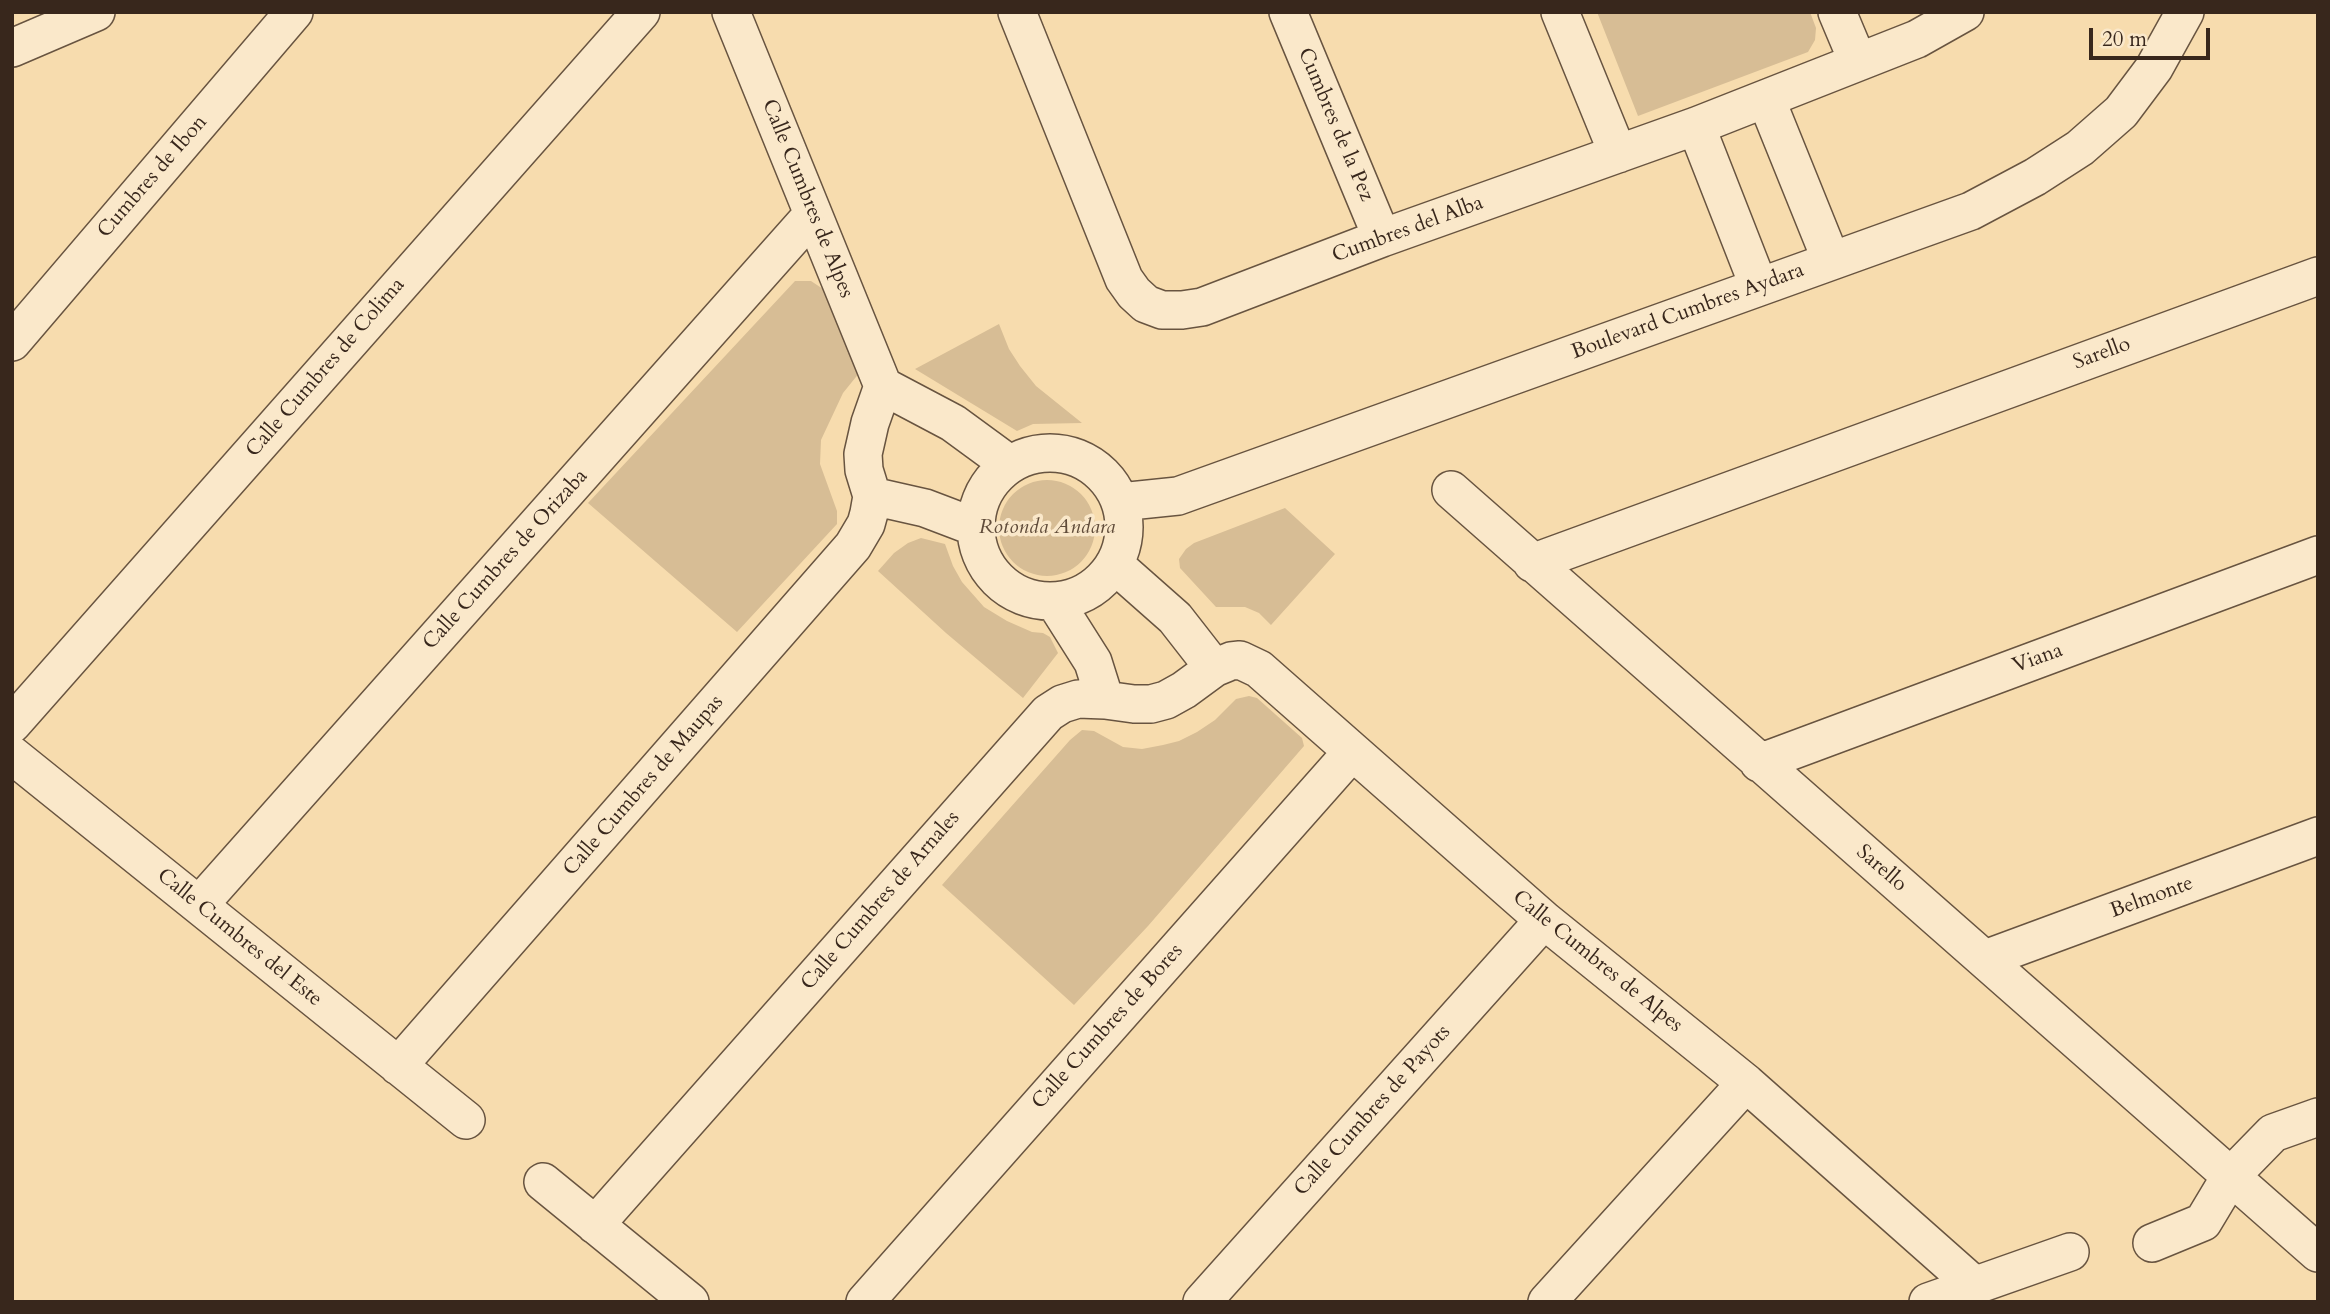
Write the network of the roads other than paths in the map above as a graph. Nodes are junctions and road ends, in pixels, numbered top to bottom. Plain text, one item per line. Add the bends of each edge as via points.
1 (96, 12) edge
2 (294, 12) edge
3 (641, 12) edge
4 (732, 12) edge
5 (1017, 12) edge
6 (1288, 12) edge
7 (1560, 12) edge
8 (1837, 12) edge
9 (1965, 12) edge
10 (2185, 12) edge
11 (12, 48) edge
12 (1858, 62) junction
13 (1766, 99) junction
14 (1696, 126) junction
15 (1618, 154) junction
16 (813, 214) junction
17 (1382, 238) junction
18 (1830, 260) junction
19 (2318, 276) edge
20 (1759, 286) junction
21 (12, 342) edge
22 (883, 386) junction
23 (1009, 464) junction
24 (1451, 491) dead end
25 (872, 496) junction
26 (1120, 502) junction
27 (975, 527) junction
28 (2318, 555) edge
29 (1532, 563) junction
30 (1115, 565) junction
31 (1055, 602) junction
32 (1214, 668) junction
33 (1105, 700) junction
34 (12, 724) edge
35 (1352, 752) junction
36 (12, 755) edge
37 (1759, 763) junction
38 (2318, 836) edge
39 (199, 905) junction
40 (1544, 919) junction
41 (1986, 959) junction
42 (398, 1066) junction
43 (1746, 1083) junction
44 (2318, 1117) edge
45 (466, 1120) dead end
46 (2230, 1177) junction
47 (543, 1182) dead end
48 (595, 1225) junction
49 (2151, 1243) dead end
50 (2070, 1252) dead end
51 (2318, 1253) edge
52 (1974, 1285) junction
53 (690, 1302) edge
54 (864, 1302) edge
55 (1202, 1302) edge
56 (1547, 1302) edge
57 (1928, 1302) edge

1 - 11 street
2 - 21 street, Cumbres de Ibon
3 - 34 street, Calle Cumbres de Colima
4 - 16 street, Calle Cumbres de Alpes
5 - 17 street, Cumbres del Alba via 1124,279 1146,304 1163,310 1202,307
6 - 17 street, Cumbres de la Pez
7 - 15 street
8 - 12 street
9 - 12 street, Cumbres del Alba via 1917,39
10 - 18 street, Boulevard Cumbres Aydara via 2154,68 2121,112 2080,148 1971,211
12 - 13 street, Cumbres del Alba
13 - 14 street, Cumbres del Alba
13 - 18 street
14 - 15 street, Cumbres del Alba
14 - 20 street
15 - 17 street, Cumbres del Alba
16 - 22 street, Calle Cumbres de Alpes
16 - 39 street, Calle Cumbres de Orizaba
18 - 20 street, Boulevard Cumbres Aydara
19 - 29 street, Sarello
20 - 26 street, Boulevard Cumbres Aydara via 1178,496
22 - 23 street via 953,423
22 - 25 street via 863,454
23 - 26 street via 1030,454 1074,456 1110,482
23 - 27 street via 991,480 979,502
24 - 29 street, Sarello
25 - 27 street via 925,508
25 - 42 street, Calle Cumbres de Maupas via 866,524 853,547
26 - 30 street via 1125,524
27 - 31 street via 979,551 991,572 1009,589 1031,599
28 - 37 street, Viana
29 - 37 street, Sarello
30 - 31 street via 1079,596
30 - 32 street via 1175,618
31 - 33 street via 1093,662
32 - 33 street, Calle Cumbres de Arnales via 1166,700 1134,704
32 - 35 street, Calle Cumbres de Alpes via 1240,660 1259,669
33 - 48 street, Calle Cumbres de Arnales via 1062,704 1036,725
35 - 40 street, Calle Cumbres de Alpes
35 - 54 street, Calle Cumbres de Bores
36 - 39 street, Calle Cumbres del Este
37 - 41 street, Sarello
38 - 41 street, Belmonte
39 - 42 street, Calle Cumbres del Este
40 - 43 street, Calle Cumbres de Alpes
40 - 55 street, Calle Cumbres de Payots
41 - 46 street, Sarello
42 - 45 street, Calle Cumbres del Este
43 - 52 street, Calle Cumbres de Alpes
43 - 56 street
44 - 46 street via 2273,1133
46 - 49 street via 2203,1222
46 - 51 street, Sarello
47 - 48 street
48 - 53 street
50 - 52 street
52 - 57 street

